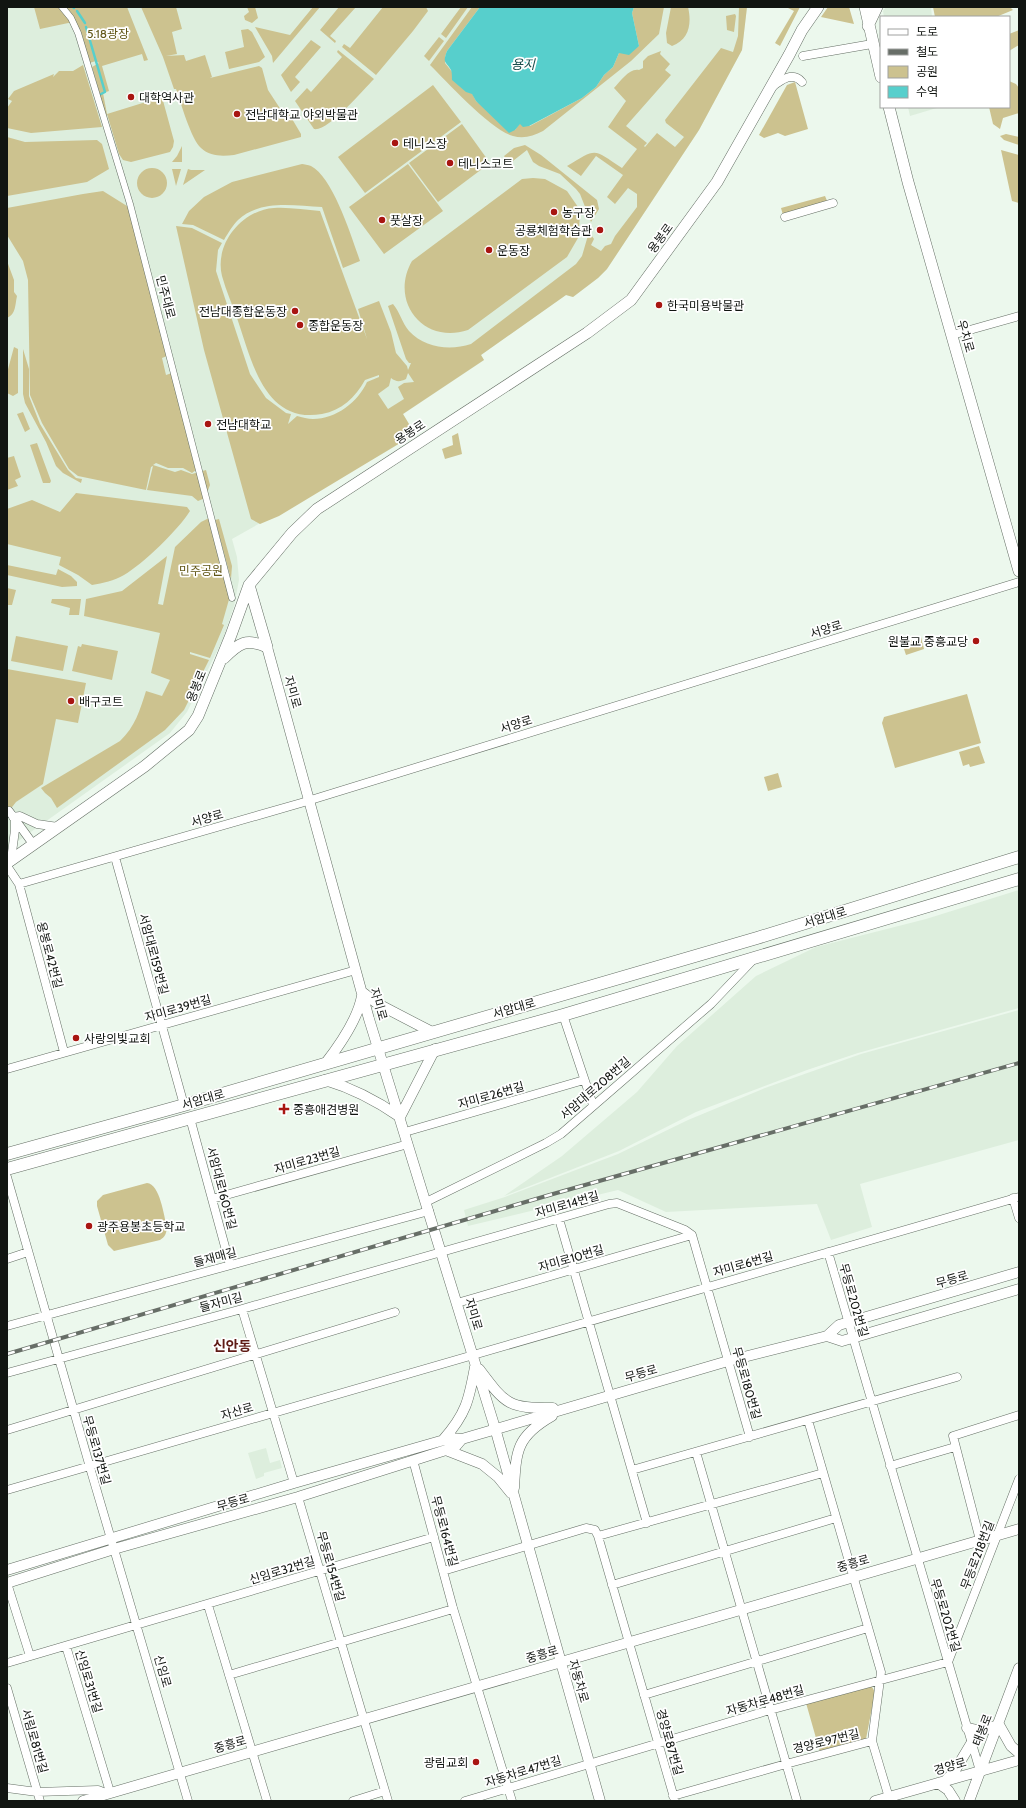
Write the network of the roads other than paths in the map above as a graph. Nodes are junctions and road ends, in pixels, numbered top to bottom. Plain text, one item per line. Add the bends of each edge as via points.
1 (62, 7) edge
2 (812, 7) edge
3 (818, 7) edge
4 (864, 7) edge
5 (877, 7) edge
6 (868, 26) junction
7 (802, 30) junction
8 (872, 44) junction
9 (803, 56) dead end
10 (880, 73) edge
11 (802, 82) dead end
12 (771, 87) junction
13 (889, 108) edge
14 (833, 203) dead end
15 (785, 217) dead end
16 (1019, 316) edge
17 (952, 334) junction
18 (1019, 571) edge
19 (1019, 582) edge
20 (249, 585) junction
21 (232, 598) dead end
22 (267, 647) junction
23 (220, 661) junction
24 (310, 800) junction
25 (12, 816) junction
26 (58, 827) junction
27 (33, 844) junction
28 (115, 857) junction
29 (1019, 857) edge
30 (8, 863) edge
31 (1019, 879) edge
32 (19, 884) junction
33 (755, 958) junction
34 (356, 970) junction
35 (362, 992) junction
36 (563, 1015) junction
37 (162, 1026) junction
38 (432, 1032) junction
39 (379, 1048) junction
40 (435, 1049) junction
41 (64, 1052) junction
42 (325, 1064) junction
43 (384, 1064) junction
44 (7, 1069) edge
45 (326, 1080) junction
46 (584, 1080) junction
47 (184, 1105) junction
48 (593, 1105) junction
49 (400, 1117) junction
50 (190, 1118) junction
51 (405, 1132) junction
52 (408, 1144) junction
53 (7, 1154) edge
54 (7, 1169) edge
55 (7, 1177) edge
56 (1016, 1197) edge
57 (212, 1199) junction
58 (427, 1206) junction
59 (1019, 1218) edge
60 (559, 1219) junction
61 (692, 1235) junction
62 (28, 1252) junction
63 (440, 1252) junction
64 (828, 1252) junction
65 (7, 1259) edge
66 (230, 1265) junction
67 (574, 1270) junction
68 (1019, 1272) edge
69 (707, 1287) junction
70 (1019, 1289) edge
71 (457, 1303) junction
72 (242, 1309) junction
73 (395, 1312) dead end
74 (46, 1316) junction
75 (589, 1321) junction
76 (848, 1323) junction
77 (7, 1326) edge
78 (827, 1336) junction
79 (852, 1338) junction
80 (255, 1354) junction
81 (58, 1358) junction
82 (474, 1360) junction
83 (728, 1361) junction
84 (7, 1373) edge
85 (957, 1377) dead end
86 (610, 1395) junction
87 (872, 1402) junction
88 (565, 1408) junction
89 (72, 1410) junction
90 (273, 1413) junction
91 (1019, 1414) edge
92 (808, 1420) junction
93 (495, 1428) junction
94 (7, 1430) edge
95 (750, 1437) junction
96 (462, 1438) junction
97 (443, 1440) junction
98 (955, 1447) junction
99 (446, 1450) junction
100 (696, 1452) junction
101 (413, 1460) junction
102 (89, 1466) junction
103 (890, 1466) junction
104 (632, 1470) junction
105 (823, 1473) junction
106 (1019, 1479) edge
107 (294, 1483) junction
108 (7, 1490) edge
109 (513, 1496) junction
110 (298, 1497) junction
111 (711, 1504) junction
112 (836, 1518) junction
113 (647, 1522) junction
114 (1019, 1529) edge
115 (997, 1535) junction
116 (598, 1536) junction
117 (434, 1537) junction
118 (110, 1538) junction
119 (980, 1540) junction
120 (527, 1545) junction
121 (114, 1549) junction
122 (724, 1551) junction
123 (917, 1559) junction
124 (7, 1570) edge
125 (320, 1571) junction
126 (443, 1571) junction
127 (854, 1577) junction
128 (7, 1583) edge
129 (612, 1585) junction
130 (208, 1605) junction
131 (453, 1609) junction
132 (740, 1610) junction
133 (138, 1626) junction
134 (868, 1628) junction
135 (340, 1641) junction
136 (628, 1642) junction
137 (66, 1646) junction
138 (30, 1656) junction
139 (755, 1661) junction
140 (560, 1662) junction
141 (948, 1662) junction
142 (7, 1663) edge
143 (1019, 1668) edge
144 (229, 1675) junction
145 (881, 1680) junction
146 (477, 1686) junction
147 (7, 1688) edge
148 (644, 1695) junction
149 (770, 1710) junction
150 (363, 1719) junction
151 (998, 1724) junction
152 (967, 1728) junction
153 (872, 1741) junction
154 (972, 1742) junction
155 (658, 1744) junction
156 (252, 1751) junction
157 (1019, 1753) edge
158 (1019, 1760) edge
159 (589, 1764) junction
160 (786, 1764) junction
161 (980, 1771) junction
162 (180, 1772) junction
163 (731, 1779) joint
164 (941, 1782) junction
165 (7, 1788) edge
166 (508, 1788) junction
167 (385, 1791) junction
168 (37, 1792) junction
169 (108, 1793) junction
170 (674, 1798) edge
171 (889, 1799) edge
172 (40, 1801) edge
173 (83, 1801) edge
174 (188, 1801) edge
175 (267, 1801) edge
176 (353, 1801) edge
177 (388, 1801) edge
178 (465, 1801) edge
179 (512, 1801) edge
180 (600, 1801) edge
181 (797, 1801) edge
182 (875, 1801) edge
183 (955, 1801) edge
184 (969, 1801) edge

1 - 21 street, 민주대로 via 78,33 130,204
2 - 7 main road
3 - 7 main road, 용봉로
4 - 6 main road
5 - 6 main road
6 - 8 main road
7 - 12 main road, 용봉로
8 - 9 street
8 - 10 main road
11 - 12 street via 799,78 788,77
12 - 20 main road, 용봉로 via 717,182 630,300 587,333 317,509 292,533
13 - 17 main road, 우치로
14 - 15 street
16 - 17 street
17 - 18 main road, 우치로
19 - 24 street, 서양로
20 - 22 main road, 자미로
20 - 23 main road, 용봉로
22 - 23 main road via 257,643 244,643
22 - 24 street, 자미로
23 - 26 main road, 용봉로 via 198,716 189,730 145,766
24 - 28 street, 서양로
24 - 34 street, 자미로
25 - 26 street
25 - 27 street
25 - 30 street via 15,830
26 - 27 main road, 용봉로
27 - 30 main road, 용봉로
28 - 32 street, 서양로
28 - 37 street, 서암대로159번길
29 - 38 main road, 서암대로 via 757,938
30 - 32 street, 용봉로42번길
31 - 33 main road, 서암대로
32 - 41 street, 용봉로42번길
33 - 36 main road, 서암대로
33 - 48 street, 서암대로208번길 via 711,1004
34 - 35 street, 자미로
34 - 37 street, 자미로39번길
35 - 38 street via 378,1004
35 - 39 street, 자미로
35 - 42 street via 360,1007 336,1051
36 - 40 main road, 서암대로
36 - 46 street
37 - 41 street, 자미로39번길
37 - 47 street, 서암대로159번길
38 - 39 main road, 서암대로
39 - 42 main road, 서암대로
39 - 43 street, 자미로
40 - 43 main road, 서암대로
40 - 49 street
41 - 44 street, 자미로39번길
42 - 47 main road, 서암대로
43 - 45 main road, 서암대로
43 - 49 street, 자미로
45 - 49 street via 382,1104
45 - 50 main road, 서암대로
46 - 48 street
46 - 51 street, 자미로26번길
47 - 53 main road, 서암대로
48 - 58 street, 서암대로208번길 via 561,1134
49 - 51 street, 자미로
50 - 54 main road, 서암대로
50 - 57 street, 서암대로160번길
51 - 52 street, 자미로
52 - 57 street, 자미로23번길
52 - 58 street, 자미로
55 - 62 street, 무등로137번길
56 - 59 street
56 - 64 street, 자미로6번길
57 - 66 street, 서암대로160번길
58 - 63 street, 자미로
58 - 66 street, 들재매길
60 - 61 street, 자미로14번길 via 617,1203
60 - 63 street, 자미로14번길
60 - 67 street
61 - 67 street, 자미로10번길
61 - 69 street
62 - 65 street
62 - 74 street, 무등로137번길
63 - 71 street, 자미로
63 - 72 street, 들자미길
64 - 69 street, 자미로6번길
64 - 76 street, 무등로202번길
66 - 74 street, 들재매길
67 - 71 street, 자미로10번길
67 - 75 street
68 - 76 street, 무등로
69 - 75 street, 자미로6번길
69 - 83 street, 무등로180번길
70 - 79 street, 무등로
71 - 82 street, 자미로
72 - 80 street
72 - 81 street, 들자미길
73 - 80 street
74 - 77 street, 들재매길
74 - 81 street, 무등로137번길
75 - 82 street, 자미로6번길
75 - 86 street
76 - 78 street, 무등로 via 839,1325
76 - 79 street, 무등로202번길
78 - 79 street, 무등로 via 842,1341
78 - 83 street, 무등로
79 - 87 street, 무등로202번길
80 - 89 street
80 - 90 street
81 - 84 street, 들자미길
81 - 89 street, 무등로137번길
82 - 88 street via 498,1393 513,1405 524,1408
82 - 90 street, 자산로
82 - 93 street, 자미로
82 - 97 street via 469,1401 460,1419
83 - 86 street, 무등로
83 - 95 street, 무등로180번길
85 - 87 street
86 - 88 street, 무등로
86 - 104 street
87 - 92 street
87 - 103 street, 무등로202번길
88 - 93 street, 무등로
88 - 109 street via 529,1432 520,1443 516,1457
89 - 94 street
89 - 102 street, 무등로137번길
90 - 102 street, 자산로
90 - 107 street
91 - 98 street via 953,1436
92 - 95 street
92 - 105 street
93 - 96 street, 무등로
93 - 109 street, 자동차로
95 - 100 street, 무등로180번길
96 - 97 street, 무등로
96 - 99 street, 무등로 via 456,1446
97 - 107 street, 무등로
98 - 103 street
98 - 119 street
99 - 101 street, 무등로
99 - 109 street via 482,1464 498,1477
100 - 104 street, 무등로180번길
100 - 111 street, 경양로97번길
101 - 110 street, 무등로
101 - 117 street, 무등로164번길
102 - 108 street, 자산로
102 - 118 street, 무등로137번길
103 - 123 street, 무등로202번길
104 - 113 street
105 - 111 street
105 - 112 street
106 - 115 street, 무등로218번길
107 - 118 street, 무등로
109 - 120 street, 자동차로
110 - 121 street, 무등로
110 - 125 street, 무등로154번길
111 - 113 street
111 - 122 street, 경양로97번길
112 - 122 street
112 - 127 street
113 - 116 street
114 - 115 street, 중흥로
115 - 119 street, 중흥로
115 - 141 street, 무등로218번길
116 - 120 street via 595,1530 586,1528
116 - 129 street, 경양로87번길
117 - 125 street, 신임로32번길
117 - 126 street, 무등로164번길
118 - 121 street, 무등로137번길
118 - 124 street, 무등로
119 - 123 street, 중흥로
120 - 126 street
120 - 140 street, 자동차로
121 - 128 street, 무등로
121 - 133 street, 신임로
122 - 129 street
122 - 132 street, 경양로97번길
123 - 127 street, 중흥로
123 - 141 street, 무등로202번길
125 - 130 street, 신임로32번길
125 - 135 street, 무등로154번길
126 - 131 street, 무등로164번길
127 - 132 street, 중흥로
127 - 134 street
128 - 138 street, 무등로
129 - 136 street, 경양로87번길
130 - 133 street, 신임로32번길
130 - 144 street
131 - 135 street
131 - 146 street, 무등로164번길
132 - 136 street, 중흥로
132 - 139 street, 경양로97번길
133 - 137 street, 신임로31번길
133 - 162 street, 신임로
134 - 139 street
134 - 145 street
135 - 144 street
135 - 150 street, 무등로154번길
136 - 140 street, 중흥로
136 - 148 street, 경양로87번길
137 - 138 street, 신임로31번길
137 - 169 street, 신임로31번길
138 - 142 street, 신임로31번길
139 - 148 street
139 - 149 street, 경양로97번길
140 - 146 street, 중흥로
140 - 159 street, 자동차로
141 - 145 street, 자동차로48번길
141 - 152 street, 무등로202번길
143 - 151 street, 태봉로
144 - 156 street
145 - 149 street, 자동차로48번길
145 - 153 street
146 - 150 street, 중흥로
146 - 166 street, 무등로164번길
147 - 168 street, 서림로81번길
148 - 155 street, 경양로87번길
149 - 155 street, 자동차로48번길
149 - 160 street, 경양로97번길
150 - 156 street, 중흥로
150 - 167 street, 무등로154번길
151 - 152 street via 981,1732
151 - 157 street via 1011,1746
151 - 161 street, 태봉로
152 - 154 street, 무등로202번길
153 - 160 street, 경양로97번길
153 - 171 street
154 - 161 street, 무등로202번길
154 - 164 street via 954,1772
155 - 159 street, 자동차로48번길
155 - 170 street, 경양로87번길
156 - 162 street, 중흥로
156 - 175 street
158 - 161 street, 경양로
159 - 166 street, 자동차로47번길
159 - 180 street, 자동차로
160 - 163 street, 경양로97번길
160 - 181 street, 경양로97번길
161 - 164 street, 경양로
161 - 184 street, 태봉로
162 - 169 street, 중흥로
162 - 174 street, 신임로
163 - 170 street, 경양로87번길
164 - 171 street, 경양로
164 - 183 street
165 - 168 street
166 - 178 street, 자동차로47번길
166 - 179 street, 무등로164번길
167 - 176 street
167 - 177 street, 무등로154번길
168 - 169 street via 98,1790
168 - 172 street, 서림로81번길
169 - 173 street, 중흥로
171 - 182 street, 경양로

